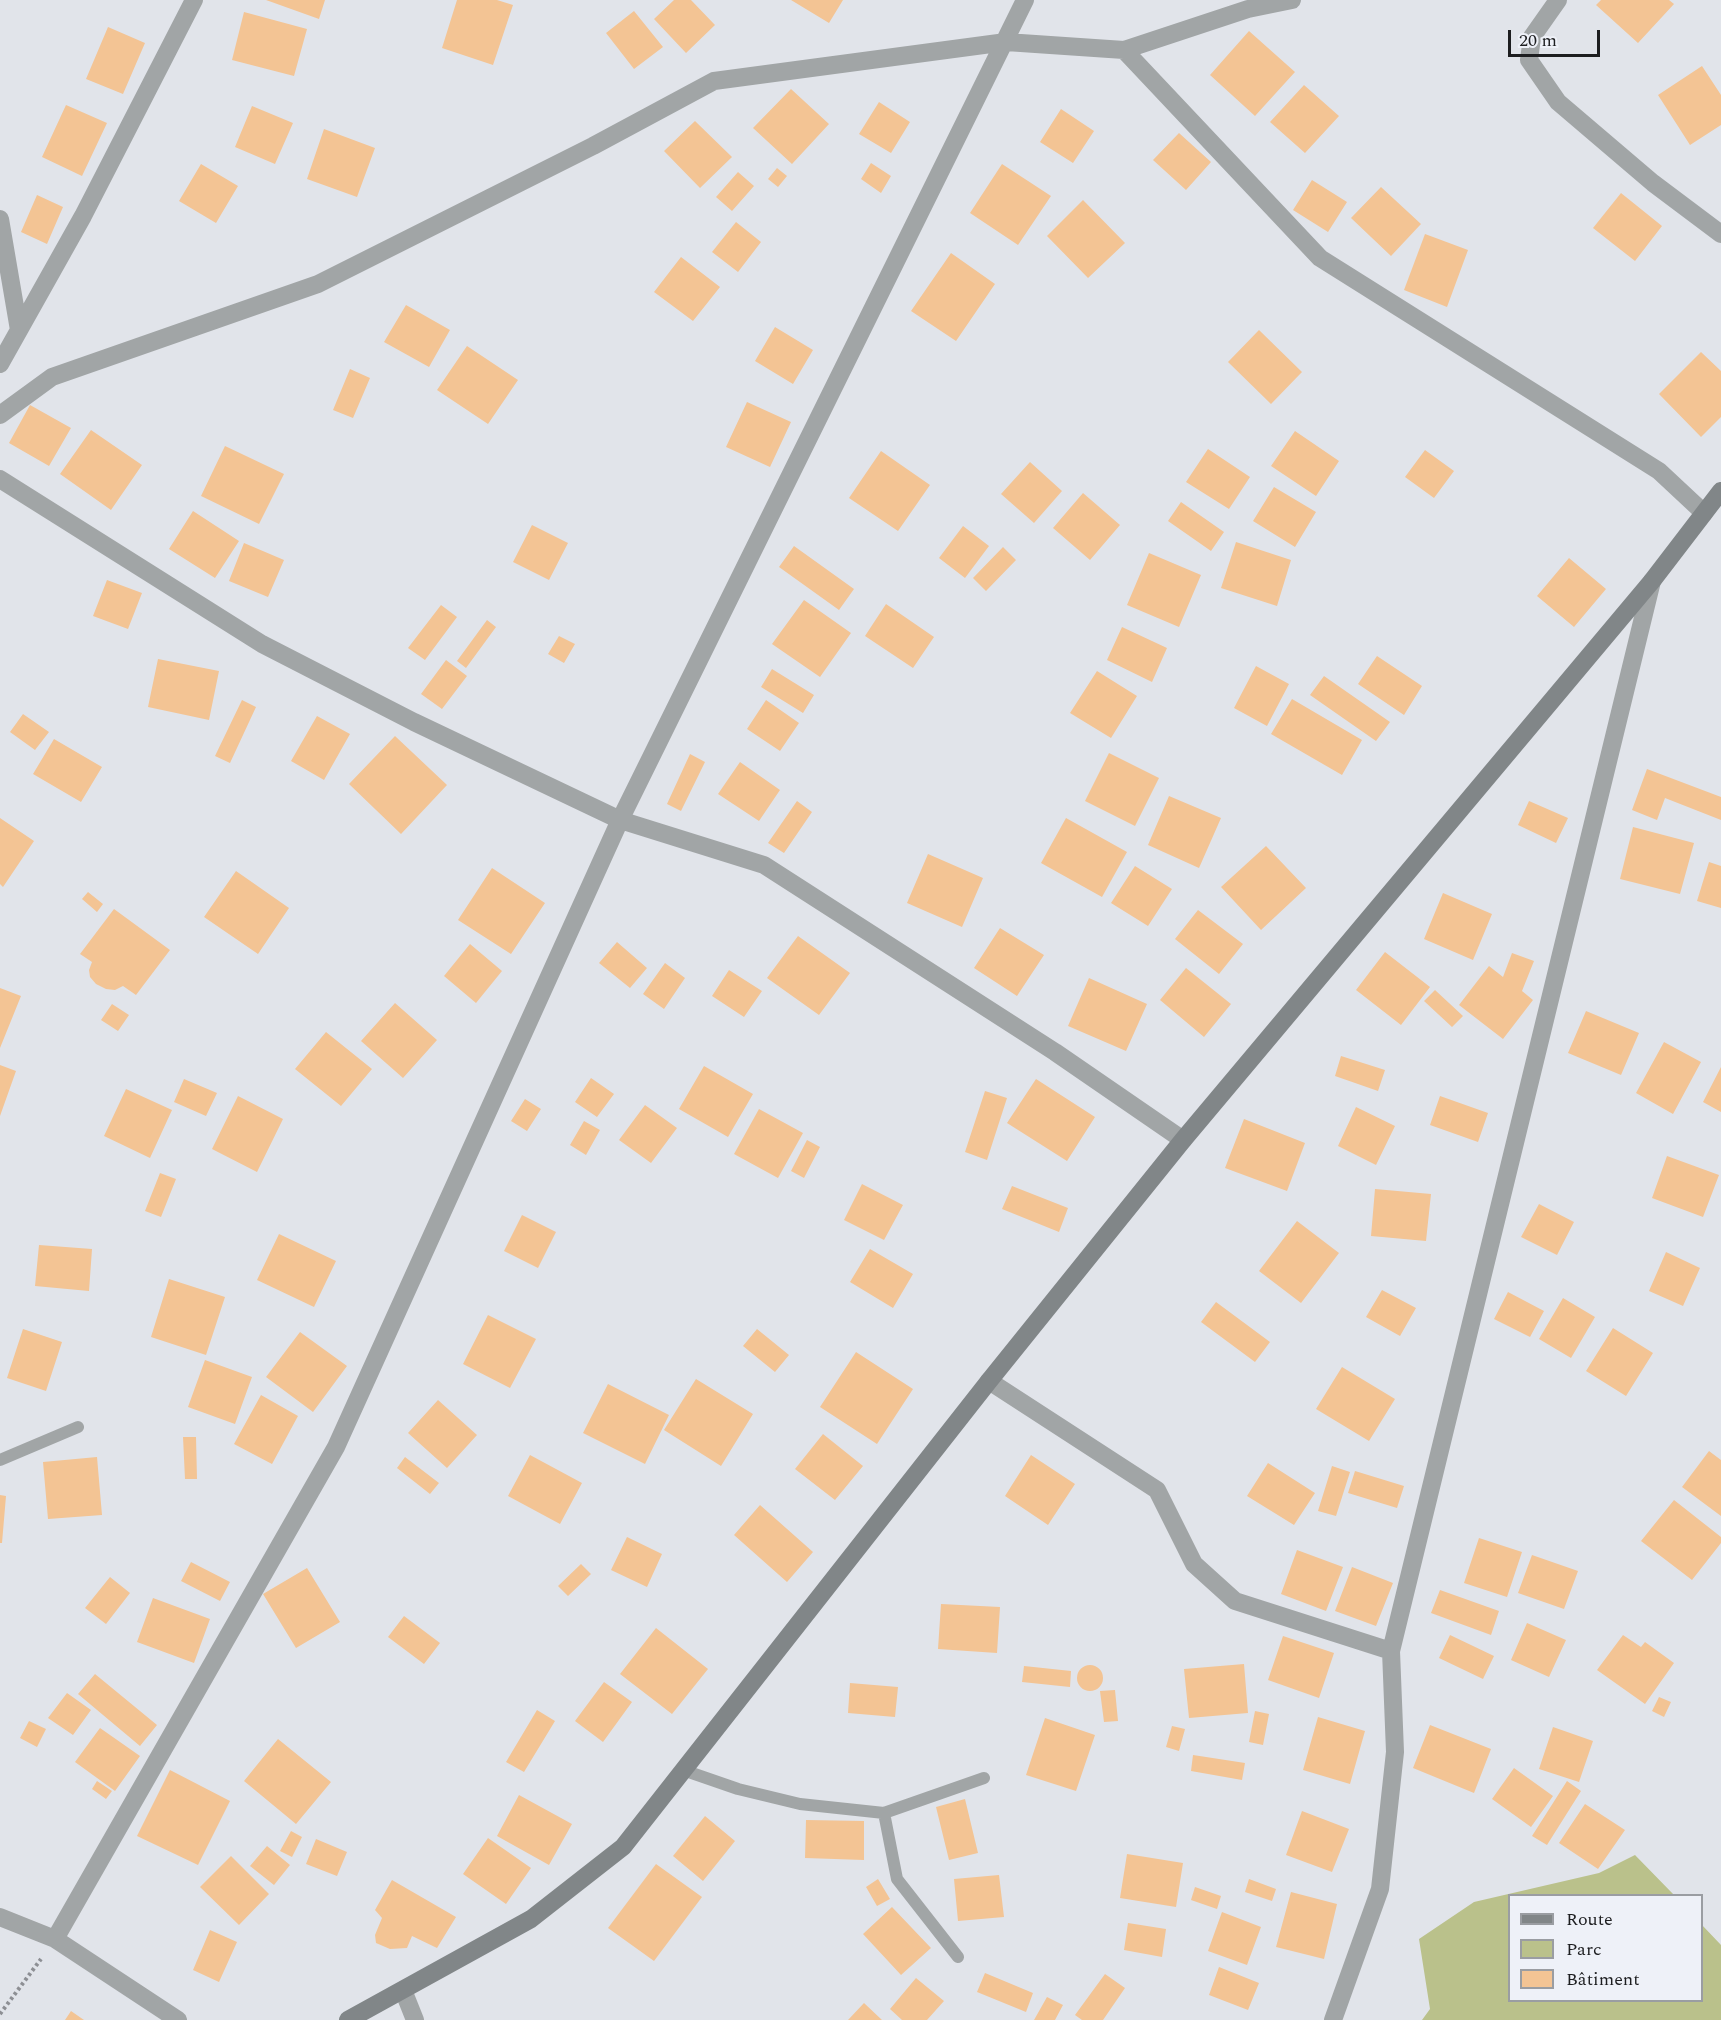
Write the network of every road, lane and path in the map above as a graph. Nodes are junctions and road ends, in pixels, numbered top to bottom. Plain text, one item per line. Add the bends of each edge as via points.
1 (194, 0) edge
2 (1025, 0) edge
3 (1292, 0) edge
4 (1558, 0) edge
5 (1006, 42) junction
6 (1124, 50) junction
7 (0, 219) edge
8 (1721, 234) edge
9 (19, 330) junction
10 (0, 364) edge
11 (0, 415) edge
12 (0, 479) edge
13 (1721, 491) edge
14 (1704, 513) junction
15 (1652, 581) junction
16 (620, 820) junction
17 (1183, 1140) junction
18 (989, 1381) junction
19 (78, 1428) dead end
20 (0, 1460) edge
21 (1391, 1651) junction
22 (683, 1770) junction
23 (984, 1778) dead end
24 (884, 1814) junction
25 (0, 1917) edge
26 (55, 1939) junction
27 (958, 1957) dead end
28 (403, 1990) junction
29 (0, 2014) edge
30 (178, 2020) edge
31 (348, 2020) edge
32 (415, 2020) edge
33 (1333, 2020) edge

1 - 9 street via 83,216
2 - 5 street
3 - 6 street via 1248,9
4 - 8 street via 1532,37 1529,60 1558,102 1653,183
5 - 6 street
5 - 11 street via 714,81 318,284 52,377
5 - 16 street
6 - 14 street via 1320,258 1659,471
7 - 9 street
9 - 10 street
12 - 16 street via 262,644
13 - 14 street
14 - 15 street
15 - 17 street
15 - 21 street
16 - 17 street via 764,865 1055,1052
16 - 26 street via 336,1447
17 - 18 street
18 - 21 street via 1157,1490 1194,1563 1235,1601
18 - 22 street
19 - 20 lane
21 - 33 street via 1395,1752 1380,1889
22 - 24 lane via 738,1790 800,1804
22 - 28 street via 623,1847 531,1918
23 - 24 lane
24 - 27 lane via 897,1880
25 - 26 street
26 - 29 path
26 - 30 street
28 - 31 street
28 - 32 street

